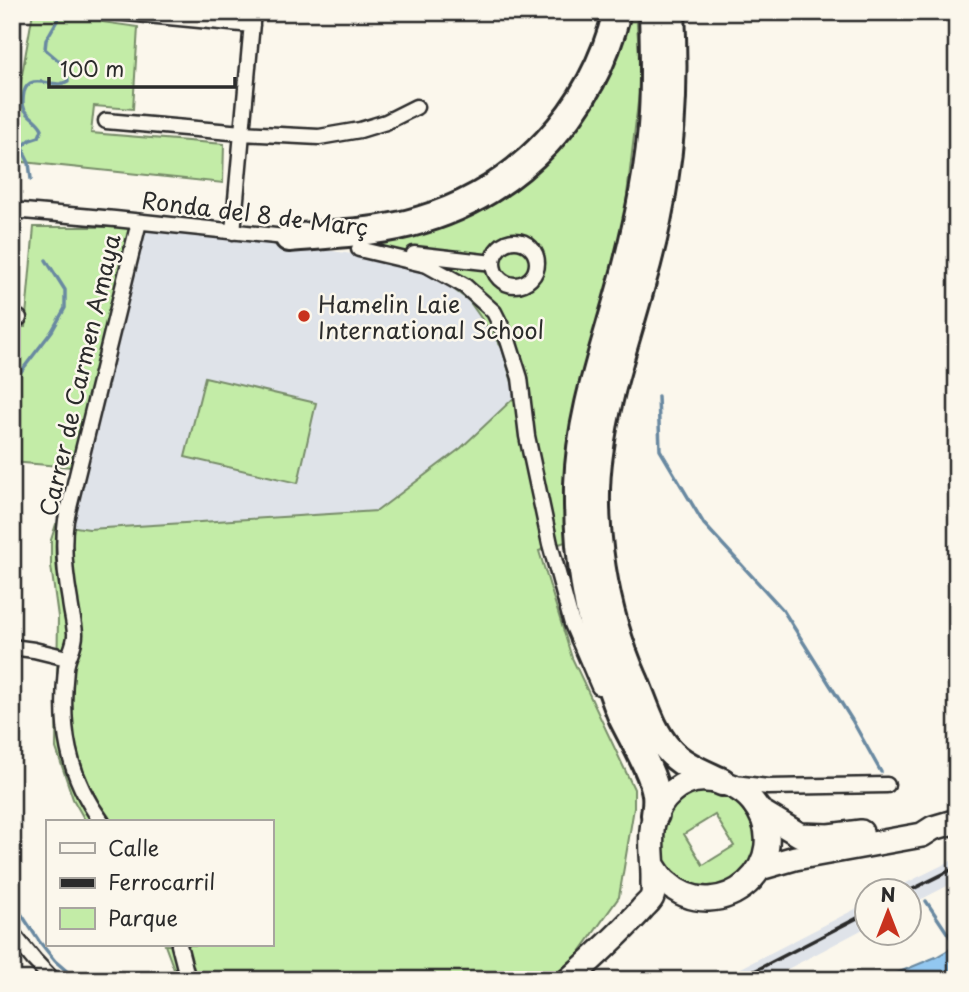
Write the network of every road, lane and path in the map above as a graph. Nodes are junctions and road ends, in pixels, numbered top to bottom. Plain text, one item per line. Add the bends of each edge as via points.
1 (116, 12) edge
2 (617, 12) edge
3 (653, 12) edge
4 (671, 12) edge
5 (252, 18) edge
6 (416, 107) dead end
7 (106, 121) dead end
8 (242, 133) junction
9 (12, 210) edge
10 (139, 222) junction
11 (233, 232) junction
12 (289, 238) junction
13 (359, 249) junction
14 (493, 263) dead end
15 (12, 648) edge
16 (67, 658) junction
17 (640, 754) junction
18 (722, 782) junction
19 (887, 785) dead end
20 (759, 798) junction
21 (655, 815) junction
22 (101, 820) edge
23 (957, 821) edge
24 (933, 828) junction
25 (653, 866) junction
26 (760, 868) junction
27 (680, 893) junction
28 (624, 929) junction
29 (12, 933) edge
30 (179, 946) edge
31 (53, 980) edge
32 (188, 980) edge
33 (569, 980) edge

1 - 5 street
2 - 12 highway via 595,75 580,98 548,142 505,180 465,203 419,221
3 - 17 highway via 653,113 644,185 586,418 578,484 587,597 621,715
4 - 18 highway via 673,85 664,181 642,284 607,405 598,454 598,533 614,622 652,724 681,761
5 - 8 street
6 - 8 street via 386,122 319,137
7 - 8 street
8 - 11 street
9 - 10 street, Ronda del 8 de Març
10 - 11 street, Ronda del 8 de Març
10 - 16 street, Carrer de Carmen Amaya via 66,520 64,556 75,635
11 - 12 street, Ronda del 8 de Març
12 - 13 street, Ronda del 8 de Març
13 - 14 street, Ronda del 8 de Març
13 - 17 street via 427,265 465,286 494,312 520,378 527,436 572,624 615,723
15 - 16 street
16 - 22 street, Carrer de Carmen Amaya via 63,693 69,759
17 - 21 highway via 657,796
18 - 20 main road
18 - 21 main road via 682,785
19 - 20 street
20 - 24 main road via 800,835 829,836 920,824
20 - 26 main road via 768,840
21 - 25 main road
23 - 24 main road
24 - 26 main road via 922,835
25 - 27 main road
25 - 28 main road via 652,898
26 - 27 main road via 746,886 725,897 702,899
27 - 28 main road
28 - 33 main road
29 - 31 street
30 - 32 street

